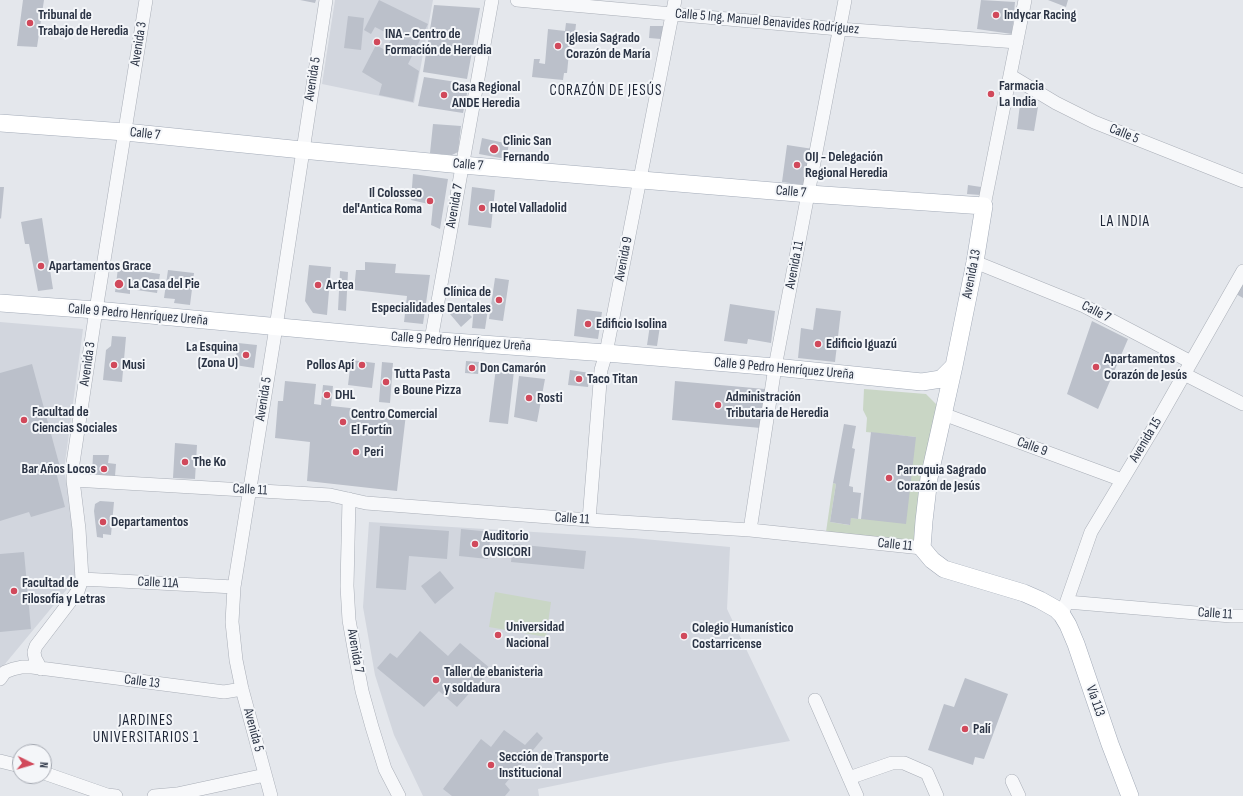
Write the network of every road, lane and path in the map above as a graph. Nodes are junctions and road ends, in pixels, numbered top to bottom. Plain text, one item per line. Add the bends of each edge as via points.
1 (146, 0) edge
2 (326, 0) edge
3 (492, 0) edge
4 (517, 0) edge
5 (675, 0) edge
6 (845, 0) edge
7 (1025, 0) edge
8 (672, 13) junction
9 (839, 30) junction
10 (1017, 42) junction
11 (1011, 76) junction
12 (0, 123) edge
13 (125, 132) junction
14 (302, 150) junction
15 (462, 165) junction
16 (639, 179) junction
17 (1243, 181) edge
18 (809, 194) junction
19 (984, 206) junction
20 (974, 262) junction
21 (1243, 271) edge
22 (0, 303) edge
23 (96, 310) junction
24 (276, 327) junction
25 (431, 340) junction
26 (606, 353) junction
27 (1191, 362) junction
28 (954, 366) junction
29 (775, 367) junction
30 (1184, 374) junction
31 (922, 382) junction
32 (1243, 404) edge
33 (942, 414) junction
34 (73, 480) junction
35 (1122, 480) junction
36 (250, 490) junction
37 (349, 499) junction
38 (589, 520) junction
39 (750, 530) junction
40 (922, 548) junction
41 (82, 578) junction
42 (234, 587) junction
43 (1062, 609) junction
44 (1243, 616) edge
45 (41, 668) junction
46 (0, 679) edge
47 (242, 689) junction
48 (815, 700) dead end
49 (0, 761) edge
50 (12, 764) edge
51 (265, 775) junction
52 (52, 777) edge
53 (849, 778) junction
54 (1012, 781) dead end
55 (116, 796) edge
56 (154, 796) edge
57 (271, 796) edge
58 (399, 796) edge
59 (857, 796) edge
60 (938, 796) edge
61 (1019, 796) edge
62 (1130, 796) edge

1 - 13 street, Avenida 3
2 - 14 street, Avenida 5
3 - 15 street, Avenida 7
4 - 8 street, Calle 5 Ing. Manuel Benavides Rodríguez
5 - 8 street, Avenida 9
6 - 9 street, Avenida 11
7 - 10 street, Avenida 13
8 - 9 street, Calle 5 Ing. Manuel Benavides Rodríguez
8 - 16 street, Avenida 9
9 - 10 street, Calle 5 Ing. Manuel Benavides Rodríguez
9 - 18 street, Avenida 11
10 - 11 street, Avenida 13
11 - 17 street, Calle 5 via 1094,122
11 - 19 street, Avenida 13
12 - 13 main road, Calle 7
13 - 14 main road, Calle 7
13 - 23 street, Avenida 3
14 - 15 main road, Calle 7
14 - 24 street, Avenida 5
15 - 16 main road, Calle 7
15 - 25 street, Avenida 7
16 - 18 main road, Calle 7
16 - 26 street, Avenida 9
18 - 19 main road, Calle 7
18 - 29 street, Avenida 11
19 - 20 main road, Avenida 13
20 - 27 street, Calle 7 via 1084,306
20 - 28 main road, Avenida 13
21 - 27 street, Avenida 15
22 - 23 main road, Calle 9 Pedro Henríquez Ureña
23 - 24 main road, Calle 9 Pedro Henríquez Ureña
23 - 34 street, Avenida 3
24 - 25 main road, Calle 9 Pedro Henríquez Ureña
24 - 36 street, Avenida 5
25 - 26 main road, Calle 9 Pedro Henríquez Ureña
26 - 29 main road, Calle 9 Pedro Henríquez Ureña
26 - 38 street, Avenida 9 via 601,370
27 - 30 street, Avenida 15
28 - 31 main road, Calle 9 Pedro Henríquez Ureña via 941,379
28 - 33 main road, Avenida 13
29 - 31 main road, Calle 9 Pedro Henríquez Ureña
29 - 39 street, Avenida 11
30 - 32 street
30 - 35 street, Avenida 15
31 - 33 main road via 941,398
33 - 35 street, Calle 9
33 - 40 main road, Avenida 13 via 929,478
34 - 36 street, Calle 11
34 - 41 street, Avenida 3
35 - 43 street, Avenida 15 via 1091,532
36 - 37 street, Calle 11 via 330,495
36 - 42 street, Avenida 5
37 - 38 street, Calle 11 via 366,503
37 - 58 street, Avenida 7 via 349,620 362,691 372,727 385,769
38 - 39 street, Calle 11
39 - 40 street, Calle 11
40 - 43 main road, Calle 11 via 944,569 1024,593
41 - 42 street, Calle 11A
41 - 45 street, Avenida 3 via 78,591 36,646 35,658
42 - 47 street, Avenida 5 via 232,622
43 - 44 street, Calle 11
43 - 62 main road, Vía 113
45 - 46 street via 13,669 5,672
45 - 47 street, Calle 13 via 224,692
47 - 51 street, Avenida 5
48 - 53 street
49 - 50 street
51 - 56 street via 177,794
51 - 57 street, Avenida 5
52 - 55 street
53 - 59 street
53 - 60 street via 892,763 904,763 927,773
54 - 61 street

